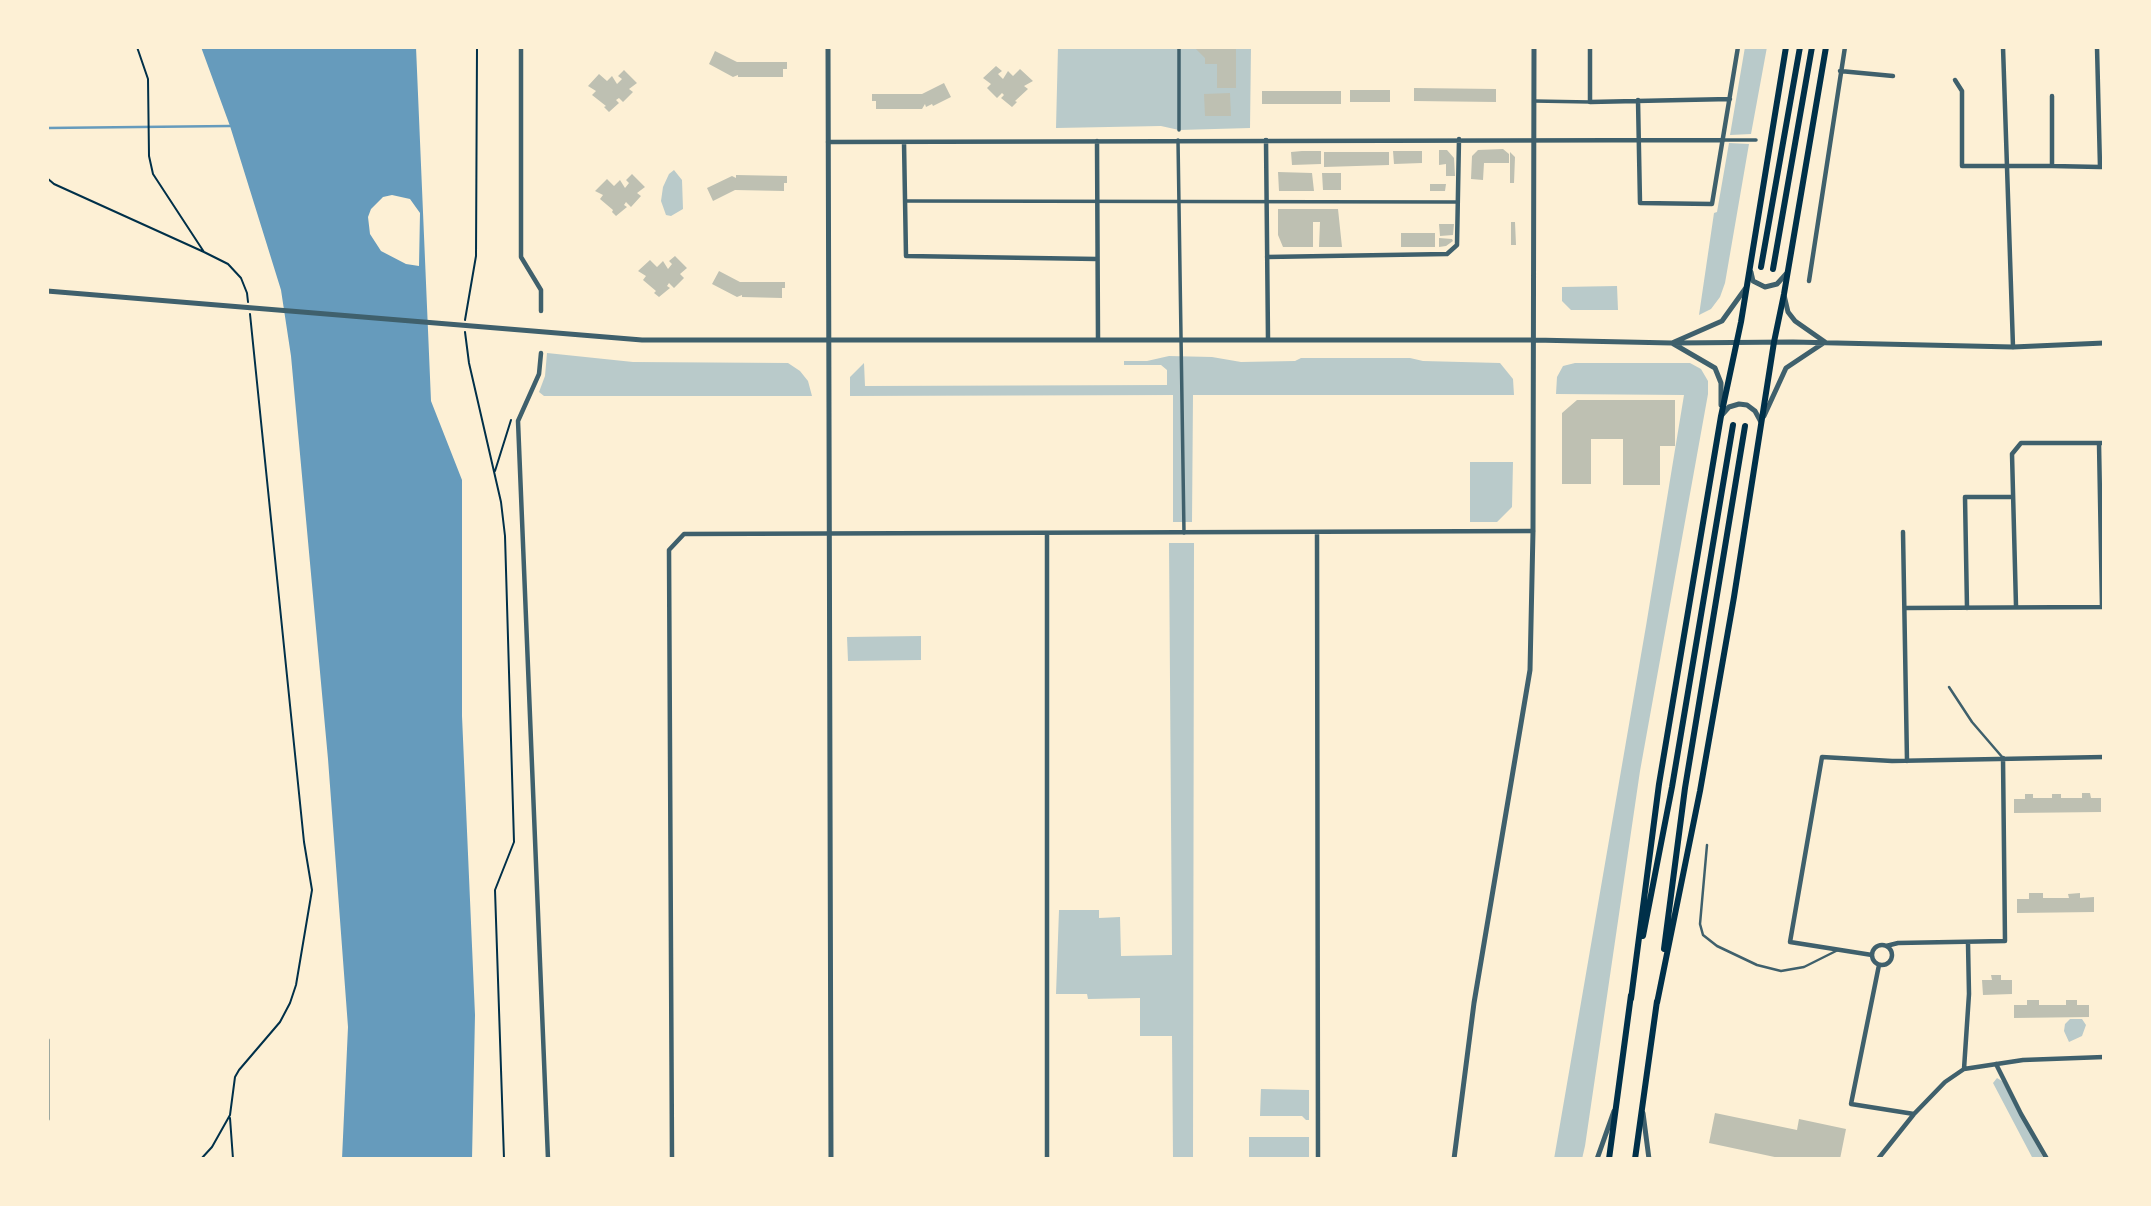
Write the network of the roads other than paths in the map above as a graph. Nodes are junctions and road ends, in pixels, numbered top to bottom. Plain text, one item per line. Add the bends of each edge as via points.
1 (521, 47) edge
2 (828, 47) edge
3 (1179, 47) edge
4 (1534, 47) edge
5 (1590, 47) edge
6 (1738, 47) edge
7 (1786, 47) edge
8 (1800, 47) edge
9 (1812, 47) edge
10 (1826, 47) edge
11 (1844, 47) edge
12 (2003, 47) edge
13 (2096, 47) edge
14 (1840, 71) junction
15 (1893, 76) dead end
16 (1955, 80) dead end
17 (2052, 96) dead end
18 (1730, 99) junction
19 (1639, 100) junction
20 (1534, 101) junction
21 (1590, 102) junction
22 (1180, 130) dead end
23 (1459, 139) junction
24 (1534, 139) junction
25 (1178, 140) junction
26 (1266, 140) junction
27 (1723, 140) junction
28 (1756, 140) dead end
29 (1097, 141) junction
30 (1639, 141) junction
31 (828, 142) junction
32 (904, 142) junction
33 (2009, 166) junction
34 (2052, 166) junction
35 (2102, 167) edge
36 (905, 201) junction
37 (1097, 201) junction
38 (1178, 201) junction
39 (1267, 202) junction
40 (1459, 202) junction
41 (1267, 257) junction
42 (1097, 259) junction
43 (1750, 265) junction
44 (1761, 267) dead end
45 (1773, 269) dead end
46 (1788, 269) junction
47 (1810, 281) dead end
48 (1746, 287) junction
49 (47, 291) edge
50 (1784, 294) junction
51 (541, 311) dead end
52 (828, 340) junction
53 (1098, 340) junction
54 (1268, 340) junction
55 (1534, 340) junction
56 (1737, 342) junction
57 (1774, 342) junction
58 (1825, 342) junction
59 (1672, 343) junction
60 (2104, 343) edge
61 (2013, 347) junction
62 (541, 353) dead end
63 (1721, 416) junction
64 (1761, 422) junction
65 (1733, 425) dead end
66 (1745, 426) dead end
67 (2101, 443) edge
68 (2102, 484) edge
69 (2012, 497) junction
70 (2102, 522) edge
71 (1533, 531) junction
72 (1317, 532) junction
73 (1184, 533) junction
74 (1903, 533) dead end
75 (830, 534) junction
76 (1047, 534) junction
77 (2103, 564) edge
78 (2016, 606) junction
79 (2103, 607) edge
80 (1905, 608) junction
81 (1967, 608) junction
82 (1949, 687) dead end
83 (2104, 757) edge
84 (2003, 758) junction
85 (1907, 761) junction
86 (1707, 845) dead end
87 (1968, 943) junction
88 (1886, 946) junction
89 (1840, 949) junction
90 (1872, 955) junction
91 (1879, 965) junction
92 (1631, 999) junction
93 (1657, 1003) junction
94 (47, 1040) edge
95 (2104, 1057) edge
96 (1996, 1063) junction
97 (1964, 1069) junction
98 (1616, 1105) junction
99 (1642, 1107) junction
100 (1914, 1114) junction
101 (47, 1119) edge
102 (548, 1159) edge
103 (672, 1159) edge
104 (831, 1159) edge
105 (1047, 1159) edge
106 (1318, 1159) edge
107 (1454, 1159) edge
108 (1597, 1159) edge
109 (1609, 1159) edge
110 (1635, 1159) edge
111 (1649, 1159) edge
112 (1878, 1159) edge
113 (2047, 1159) edge

1 - 51 street via 522,257 541,290
2 - 31 street
3 - 22 street
4 - 20 street
5 - 21 street
6 - 18 street
7 - 43 main road
8 - 44 main road
9 - 45 main road
10 - 46 main road
11 - 14 street
12 - 33 street
13 - 35 street
14 - 15 street
14 - 47 street
16 - 33 street via 1962,91 1962,166
17 - 34 street
18 - 19 street
18 - 27 street
19 - 21 street
19 - 30 street
20 - 21 street
20 - 24 street
23 - 24 street
23 - 26 street
23 - 40 street
24 - 30 street
24 - 55 street
25 - 26 street
25 - 29 street
25 - 38 street
26 - 39 street
27 - 28 street
27 - 30 street
27 - 30 street via 1712,204 1640,203
29 - 32 street
29 - 37 street
31 - 32 street
31 - 52 street
32 - 36 street
33 - 34 street
33 - 61 street
34 - 35 street
36 - 37 street
36 - 42 street via 906,256
37 - 38 street
37 - 42 street
38 - 39 street
38 - 73 street
39 - 40 street
39 - 41 street
40 - 41 street via 1457,245 1447,254
41 - 54 street
42 - 53 street
43 - 46 street via 1753,281 1765,287 1777,284
43 - 48 main road
46 - 50 main road
48 - 56 main road
48 - 59 street via 1722,321
49 - 52 street via 642,340
50 - 57 main road
50 - 58 street via 1795,321
52 - 53 street
52 - 75 street
53 - 54 street
54 - 55 street
55 - 59 street
55 - 71 street
56 - 57 street
56 - 59 street
56 - 63 main road
57 - 58 street
57 - 64 main road
58 - 61 street
58 - 64 street via 1786,368
59 - 63 street via 1715,368 1721,383
60 - 61 street
62 - 102 street via 539,374 518,421
63 - 64 street via 1729,407 1747,405
63 - 92 main road via 1659,784
64 - 93 main road via 1700,790
65 - 92 main road
66 - 93 main road via 1685,788
67 - 68 street
67 - 69 street via 2021,443 2012,454
68 - 70 street
69 - 78 street
69 - 81 street via 1965,497
70 - 77 street
71 - 72 street
71 - 107 street via 1530,670 1474,1003
72 - 73 street
72 - 106 street
73 - 76 street
74 - 80 street
75 - 76 street
75 - 103 street via 684,534 669,550
75 - 104 street
76 - 105 street
77 - 79 street
78 - 79 street
78 - 81 street
80 - 81 street
80 - 85 street
82 - 84 lane
83 - 84 street
84 - 85 street
84 - 87 street via 2005,942
85 - 89 street via 1822,757 1790,942
86 - 89 lane via 1700,924 1710,941 1757,965 1781,971 1804,967
87 - 88 street
87 - 97 street
88 - 90 street via 1876,947
88 - 91 street via 1890,960
89 - 90 street
90 - 91 street
91 - 100 street via 1851,1104
92 - 98 main road
93 - 99 main road
94 - 101 street
95 - 96 street
96 - 97 street
96 - 113 street
97 - 100 street
98 - 108 street
98 - 109 main road
99 - 110 main road
99 - 111 street
100 - 112 street

